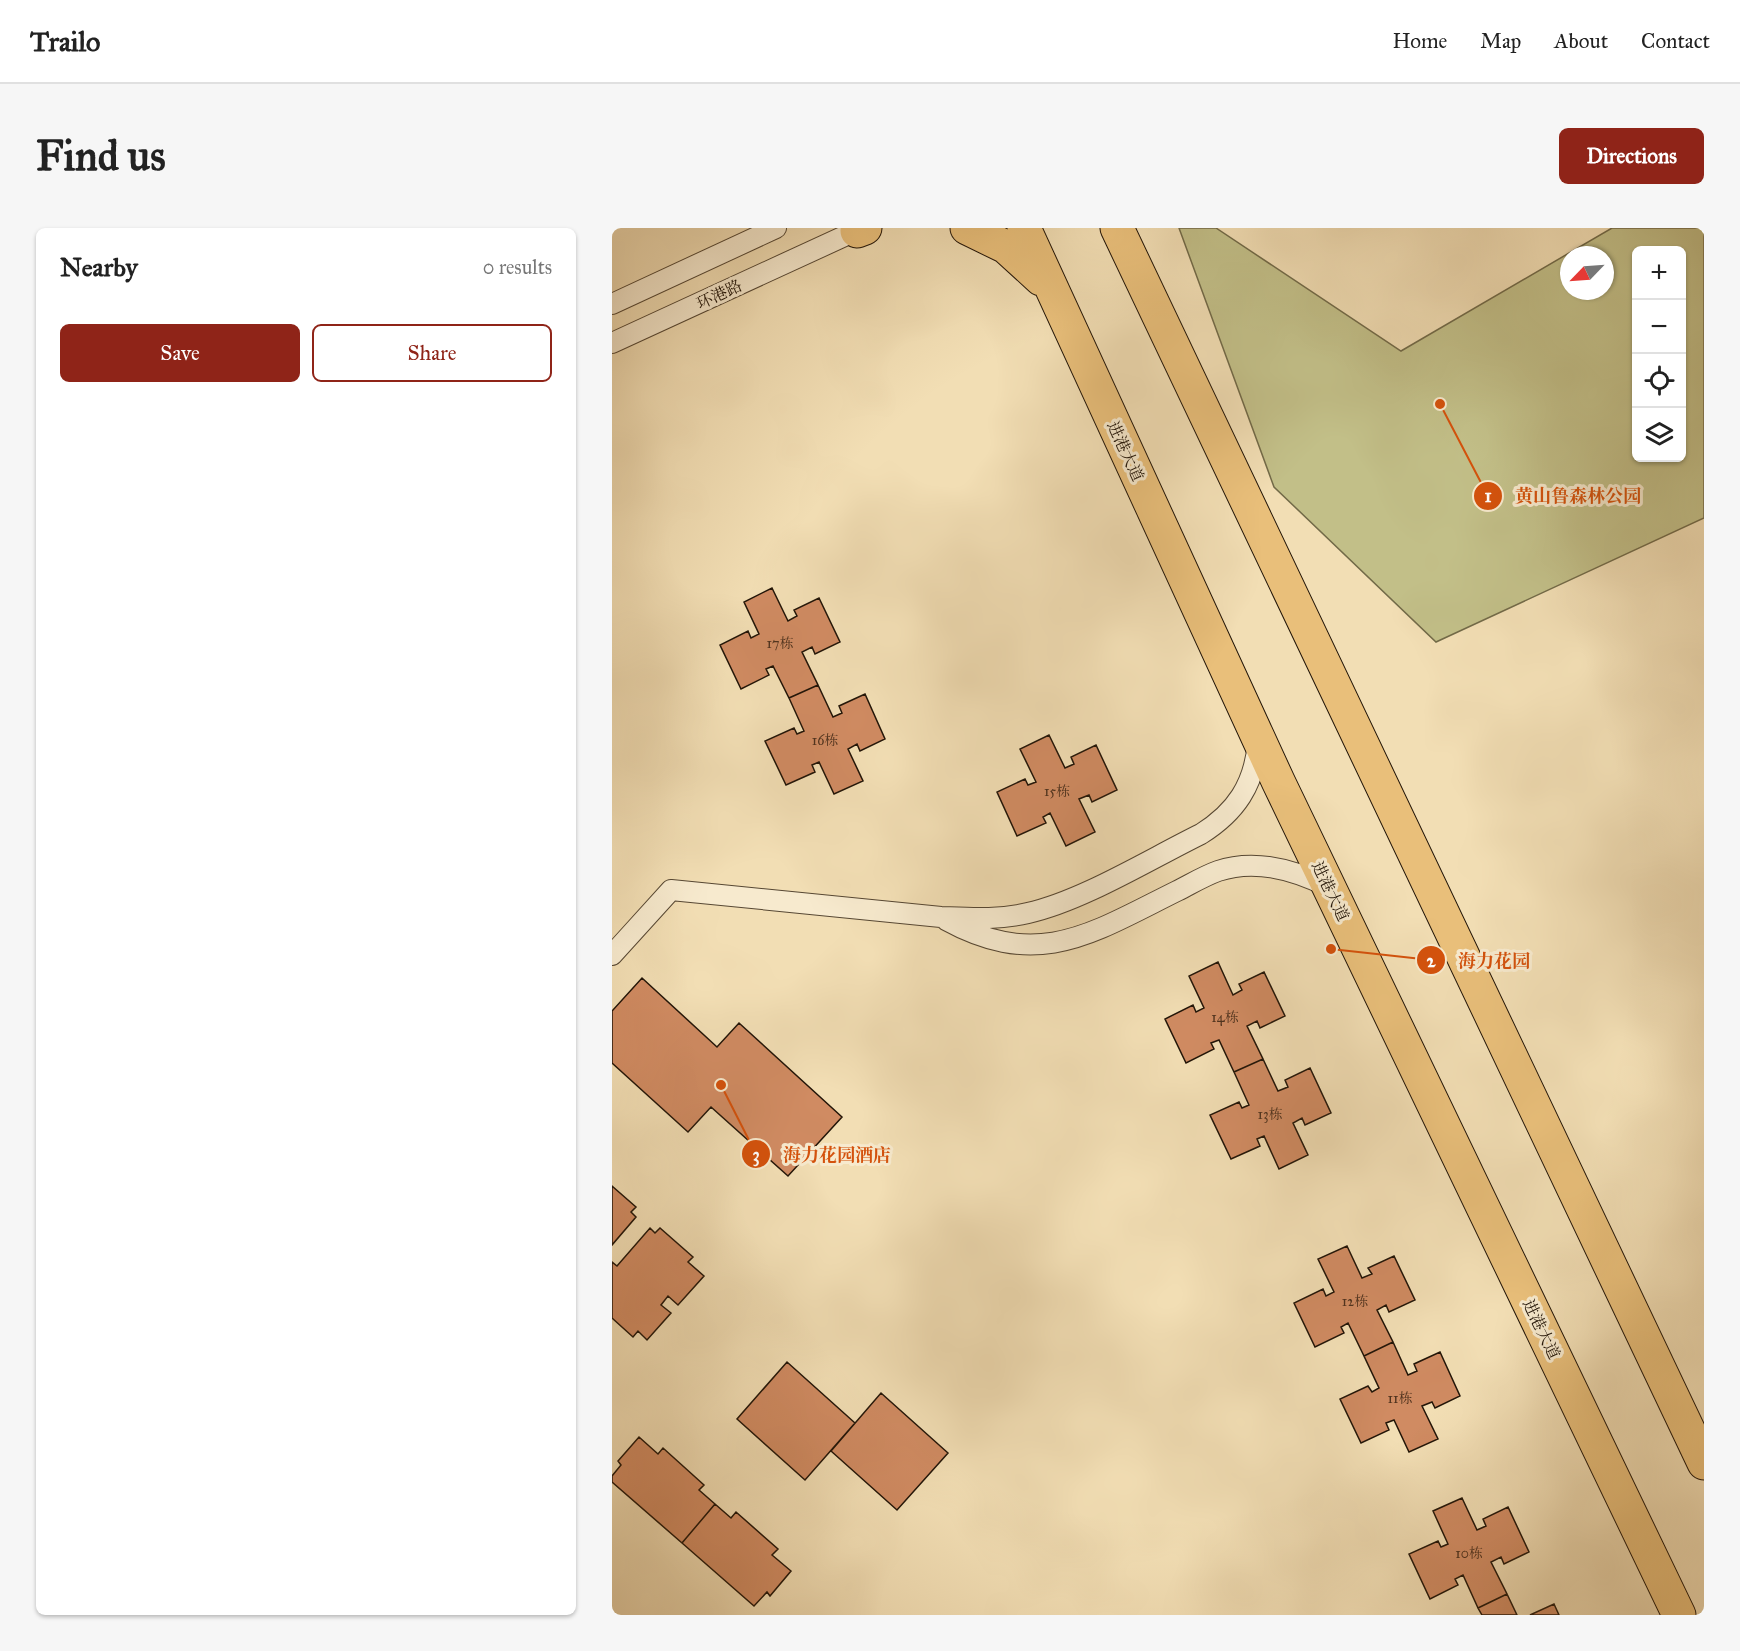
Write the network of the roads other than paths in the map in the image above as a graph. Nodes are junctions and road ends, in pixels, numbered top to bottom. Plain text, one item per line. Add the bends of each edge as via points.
1 (776, 228) edge
2 (967, 228) edge
3 (1024, 228) edge
4 (1117, 228) edge
5 (849, 232) edge
6 (612, 304) edge
7 (1062, 311) junction
8 (612, 343) edge
9 (1259, 739) junction
10 (1329, 887) junction
11 (941, 917) junction
12 (612, 955) edge
13 (1704, 1463) edge
14 (1679, 1615) edge

1 - 6 street
2 - 7 highway via 1023,260
3 - 7 highway, 进港大道
4 - 13 highway
5 - 8 street, 环港路
7 - 9 highway, 进港大道
9 - 10 highway, 进港大道
9 - 11 street via 1249,785 1237,805 1221,822 1201,834 1070,898 1029,913 985,919
10 - 11 street via 1304,874 1276,867 1219,870 1089,934 1059,943 1028,946 997,942
10 - 14 highway, 进港大道
11 - 12 street via 671,890

